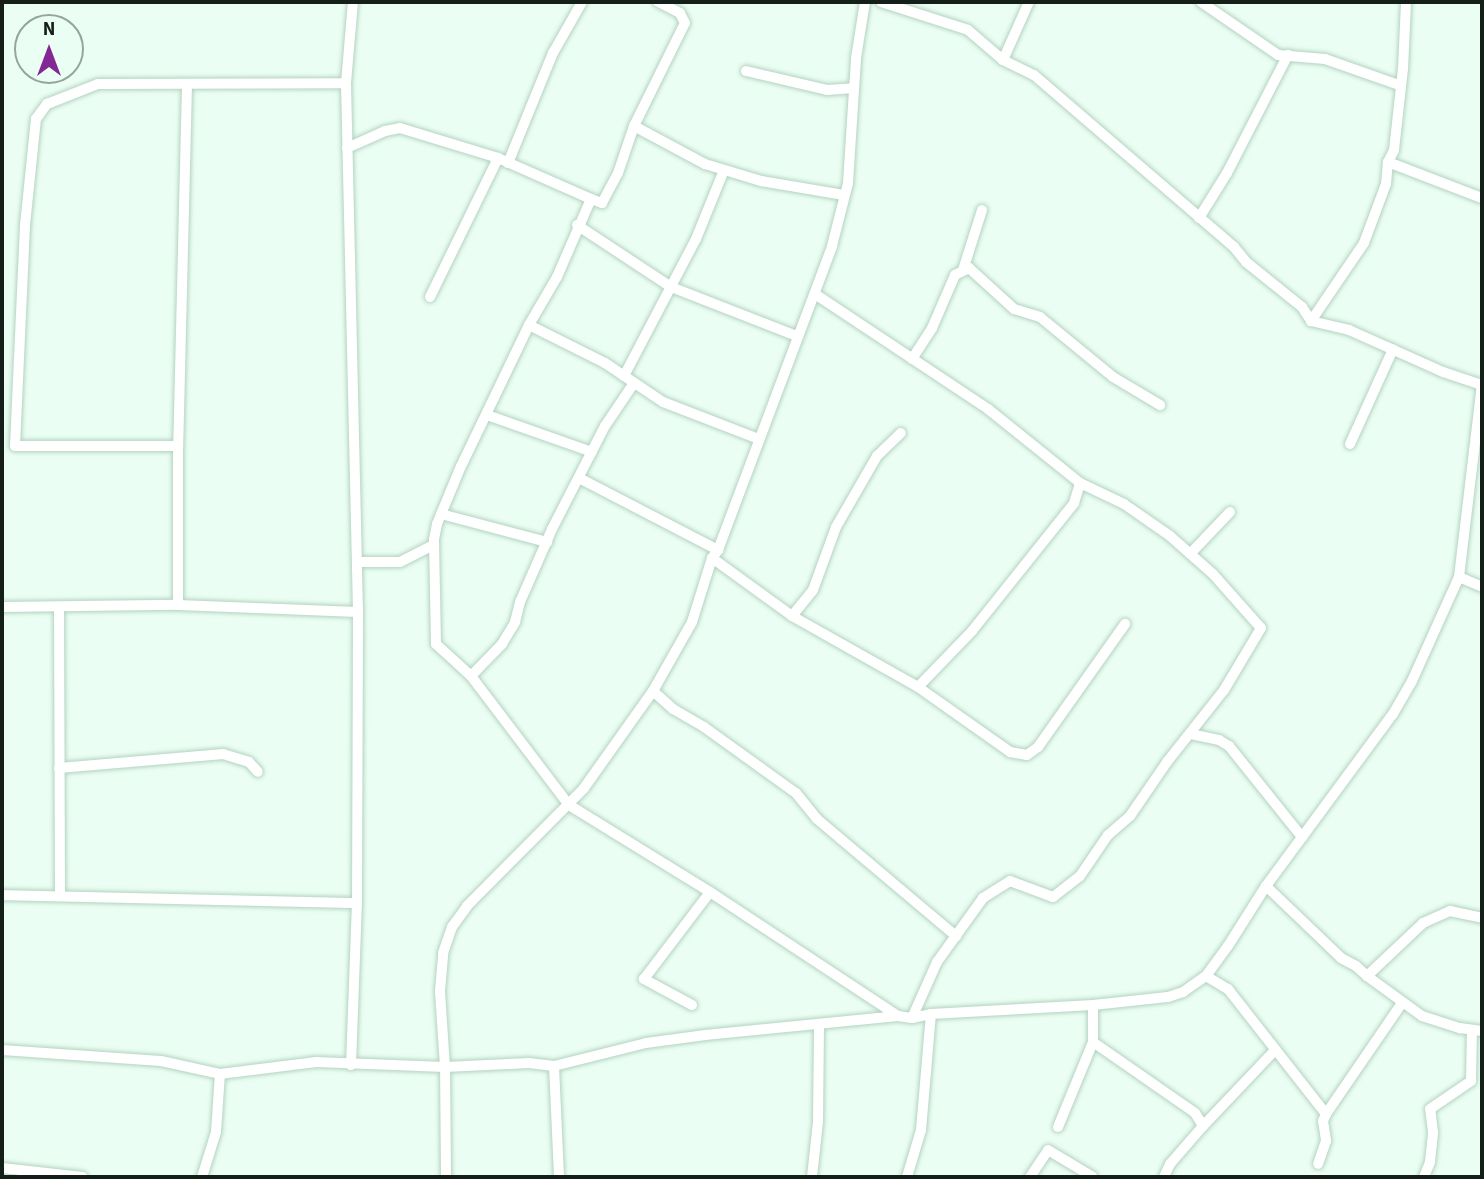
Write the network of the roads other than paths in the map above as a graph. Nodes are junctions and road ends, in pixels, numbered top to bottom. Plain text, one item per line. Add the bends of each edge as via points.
1 (353, 2) edge
2 (582, 2) edge
3 (658, 2) edge
4 (866, 2) edge
5 (881, 2) edge
6 (1029, 2) edge
7 (1200, 2) edge
8 (1406, 2) edge
9 (1288, 55) junction
10 (1003, 60) junction
11 (746, 71) dead end
12 (345, 83) junction
13 (187, 85) junction
14 (1399, 85) junction
15 (854, 88) junction
16 (635, 126) junction
17 (347, 148) junction
18 (503, 160) junction
19 (1388, 162) junction
20 (724, 170) junction
21 (844, 195) junction
22 (1482, 198) edge
23 (591, 199) junction
24 (982, 210) dead end
25 (1199, 218) junction
26 (577, 225) junction
27 (962, 270) junction
28 (671, 286) junction
29 (815, 294) junction
30 (430, 297) dead end
31 (1311, 321) junction
32 (529, 325) junction
33 (797, 336) junction
34 (1393, 349) junction
35 (912, 359) junction
36 (624, 376) junction
37 (634, 383) junction
38 (1482, 385) edge
39 (1160, 405) dead end
40 (487, 415) junction
41 (901, 432) dead end
42 (759, 439) junction
43 (1350, 444) dead end
44 (15, 446) junction
45 (178, 446) junction
46 (2, 447) edge
47 (592, 452) junction
48 (579, 478) junction
49 (1080, 483) junction
50 (1230, 512) dead end
51 (442, 514) junction
52 (547, 542) junction
53 (434, 545) junction
54 (715, 554) junction
55 (1190, 554) junction
56 (357, 562) junction
57 (1459, 577) junction
58 (1482, 587) edge
59 (178, 605) junction
60 (2, 607) edge
61 (59, 607) junction
62 (358, 612) junction
63 (792, 616) junction
64 (1125, 624) dead end
65 (471, 676) junction
66 (918, 687) junction
67 (653, 691) junction
68 (1191, 734) junction
69 (59, 768) junction
70 (258, 772) dead end
71 (569, 805) junction
72 (1302, 837) junction
73 (1266, 886) junction
74 (710, 892) junction
75 (2, 895) edge
76 (60, 895) junction
77 (357, 903) junction
78 (1482, 919) edge
79 (956, 936) junction
80 (1206, 976) junction
81 (1367, 976) junction
82 (1402, 1003) junction
83 (692, 1005) dead end
84 (1093, 1005) junction
85 (931, 1014) junction
86 (898, 1016) junction
87 (912, 1018) junction
88 (819, 1025) junction
89 (1477, 1031) edge
90 (1093, 1042) junction
91 (2, 1050) edge
92 (1275, 1050) junction
93 (351, 1065) junction
94 (554, 1066) junction
95 (445, 1067) junction
96 (220, 1074) junction
97 (1326, 1114) junction
98 (1203, 1126) junction
99 (1058, 1127) dead end
100 (1318, 1164) dead end
101 (2, 1168) edge
102 (83, 1177) edge
103 (202, 1177) edge
104 (446, 1177) edge
105 (559, 1177) edge
106 (812, 1177) edge
107 (907, 1177) edge
108 (1030, 1177) edge
109 (1093, 1177) edge
110 (1164, 1177) edge
111 (1424, 1177) edge

1 - 12 street
2 - 18 street
3 - 16 street via 680,13 685,23
4 - 15 street
5 - 10 street via 968,30
6 - 10 street
7 - 9 street via 1278,55
8 - 14 street
9 - 14 street via 1325,59
9 - 25 street
10 - 25 street via 1043,82
11 - 15 street via 827,90
12 - 13 street via 225,81
12 - 17 street
13 - 44 street via 98,84 47,104 36,119 25,225
13 - 45 street
14 - 19 street via 1394,149
15 - 21 street
16 - 20 street
16 - 23 street via 602,203
17 - 18 street via 400,128
17 - 56 street
18 - 23 street
18 - 30 street
19 - 22 street
19 - 31 street via 1386,184 1364,243
20 - 21 street
20 - 28 street
21 - 29 street
23 - 26 street
24 - 27 street
25 - 31 street via 1302,307
26 - 28 street
26 - 32 street via 557,277
27 - 35 street
27 - 39 street via 970,268 1014,309 1040,317 1081,354
28 - 33 street
28 - 36 street
29 - 33 street
29 - 35 street
31 - 34 street via 1349,330
32 - 36 street
32 - 40 street
33 - 42 street
34 - 38 street
34 - 43 street
35 - 49 street via 988,409
36 - 37 street
37 - 42 street via 663,402
37 - 47 street
38 - 57 street
40 - 47 street
40 - 51 street
41 - 63 street via 877,456 836,527 813,590
42 - 54 street
44 - 45 street
44 - 46 street
45 - 59 street
47 - 48 street
48 - 52 street
48 - 54 street
49 - 55 street via 1124,504
49 - 66 street via 1074,503 972,631
50 - 55 street
51 - 52 street
51 - 53 street
52 - 65 street via 502,644
53 - 56 street via 400,562
53 - 65 street via 436,644
54 - 63 street
54 - 67 street via 692,622
55 - 68 street via 1261,628
56 - 62 street
57 - 58 street
57 - 72 street via 1393,714
59 - 61 street
59 - 62 street
60 - 61 street
61 - 69 street
62 - 77 street
63 - 66 street
64 - 66 street via 1038,747 1027,755 1010,752
65 - 71 street
67 - 71 street
67 - 79 street via 796,793 817,819
68 - 72 street via 1229,746
68 - 79 street via 1080,876 1053,897 1010,881 1001,884 983,898
69 - 70 street via 223,754 249,762
69 - 76 street
71 - 74 street
71 - 95 street via 467,906 452,927 443,953 440,991
72 - 73 street
73 - 80 street
73 - 81 street via 1340,958
74 - 83 street via 644,979
74 - 86 street
75 - 76 street
76 - 77 street
77 - 93 street
78 - 81 street via 1450,911 1423,923
79 - 87 street via 937,962
80 - 84 street via 1168,997
80 - 92 street via 1228,989
81 - 82 street
82 - 89 street via 1422,1016
82 - 97 street
84 - 85 street
84 - 90 street
85 - 87 street
85 - 107 street via 921,1130
86 - 87 street
86 - 88 street
88 - 94 street via 646,1043
88 - 106 street
89 - 111 street via 1471,1082 1430,1109 1433,1132
90 - 98 street via 1195,1113
90 - 99 street
91 - 96 street via 162,1061
92 - 97 street
92 - 98 street
93 - 95 street
93 - 96 street via 316,1062
94 - 95 street
94 - 105 street
95 - 104 street
96 - 103 street via 216,1132
97 - 100 street via 1326,1141
98 - 110 street
101 - 102 street
108 - 109 street via 1048,1150

